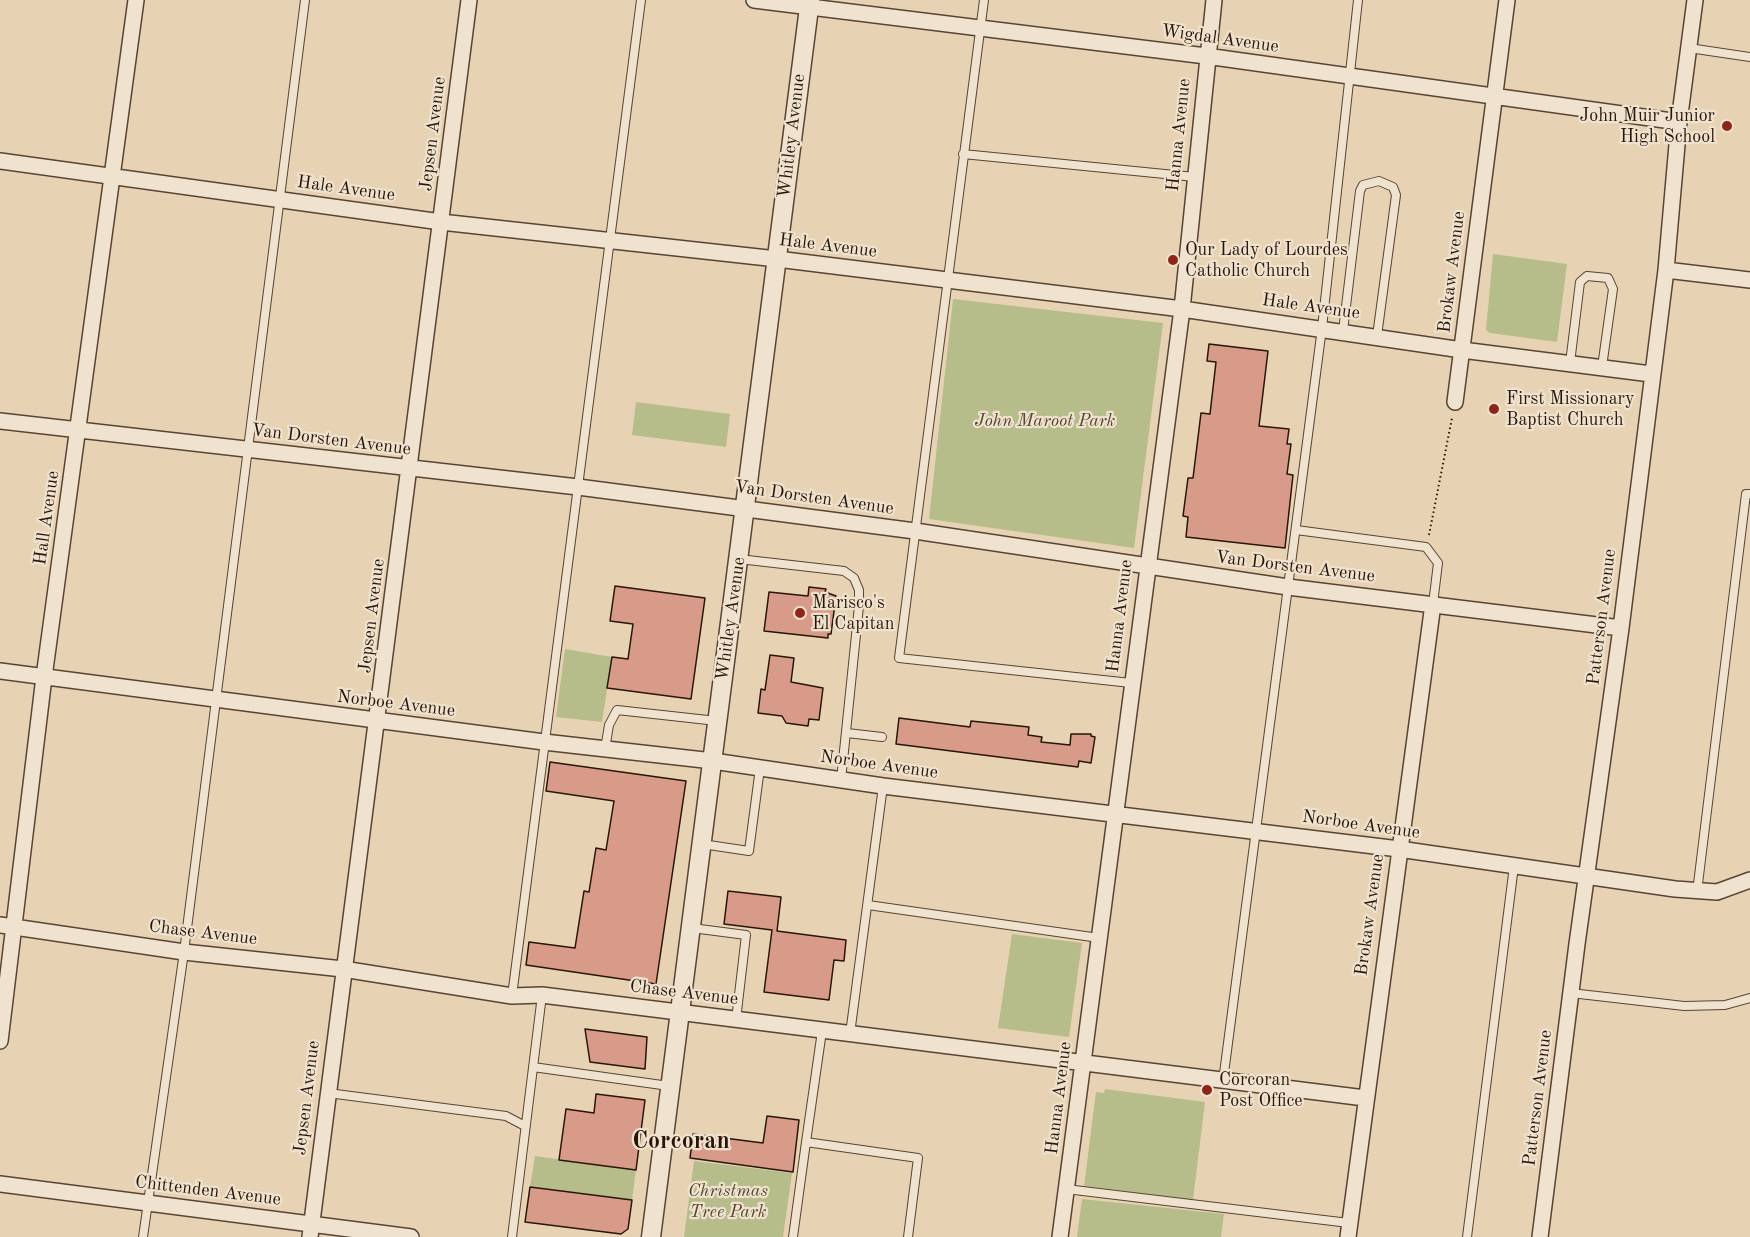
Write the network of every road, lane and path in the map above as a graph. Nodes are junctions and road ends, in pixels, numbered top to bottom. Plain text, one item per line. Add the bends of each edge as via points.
1 (136, 0) edge
2 (305, 0) edge
3 (469, 0) edge
4 (640, 0) edge
5 (754, 0) edge
6 (984, 0) edge
7 (1214, 0) edge
8 (1358, 0) edge
9 (1507, 0) edge
10 (1695, 0) edge
11 (809, 3) edge
12 (980, 30) junction
13 (1689, 48) junction
14 (1206, 56) junction
15 (1750, 57) edge
16 (1350, 77) junction
17 (1495, 97) junction
18 (1679, 122) junction
19 (963, 154) junction
20 (0, 161) edge
21 (112, 176) junction
22 (1194, 177) junction
23 (279, 200) junction
24 (441, 222) junction
25 (610, 241) junction
26 (777, 259) junction
27 (1666, 270) junction
28 (1750, 280) edge
29 (946, 282) junction
30 (1182, 309) junction
31 (1322, 328) junction
32 (1343, 331) junction
33 (1377, 336) junction
34 (1462, 350) junction
35 (1570, 363) junction
36 (1602, 367) junction
37 (1651, 374) junction
38 (1455, 402) joint
39 (0, 421) edge
40 (79, 430) junction
41 (248, 450) junction
42 (410, 470) junction
43 (578, 487) junction
44 (1750, 494) edge
45 (745, 509) junction
46 (1296, 530) junction
47 (915, 531) junction
48 (1426, 547) junction
49 (739, 559) junction
50 (1146, 567) junction
51 (1288, 587) junction
52 (1432, 604) junction
53 (1621, 628) junction
54 (0, 671) edge
55 (45, 678) junction
56 (1131, 683) junction
57 (215, 700) junction
58 (378, 721) junction
59 (717, 721) junction
60 (847, 733) junction
61 (882, 737) dead end
62 (544, 742) junction
63 (605, 749) junction
64 (713, 761) junction
65 (760, 768) junction
66 (841, 780) junction
67 (883, 786) junction
68 (1115, 814) junction
69 (1256, 831) junction
70 (701, 844) junction
71 (1399, 849) junction
72 (1514, 866) junction
73 (1587, 876) junction
74 (1750, 880) edge
75 (1697, 892) junction
76 (868, 905) junction
77 (7, 926) edge
78 (690, 928) junction
79 (1099, 938) junction
80 (184, 952) junction
81 (343, 969) junction
82 (1570, 993) junction
83 (542, 994) junction
84 (512, 996) junction
85 (1750, 998) edge
86 (679, 1012) junction
87 (736, 1020) junction
88 (822, 1031) junction
89 (850, 1035) junction
90 (0, 1041) edge
91 (1083, 1064) junction
92 (533, 1067) junction
93 (1223, 1081) junction
94 (669, 1086) junction
95 (327, 1093) junction
96 (1365, 1098) junction
97 (525, 1126) junction
98 (806, 1142) junction
99 (0, 1184) edge
100 (1066, 1190) junction
101 (148, 1203) junction
102 (1349, 1230) edge
103 (310, 1231) edge
104 (144, 1237) edge
105 (411, 1237) edge
106 (512, 1237) edge
107 (651, 1237) edge
108 (793, 1237) edge
109 (909, 1237) edge
110 (1060, 1237) edge
111 (1467, 1237) edge
112 (1540, 1237) edge

1 - 21 street, Hall Avenue
2 - 23 lane
3 - 24 street, Jepsen Avenue
4 - 25 lane
5 - 11 street, Wigdal Avenue
6 - 12 lane
7 - 14 street, Hanna Avenue
8 - 16 lane
9 - 17 street, Brokaw Avenue
10 - 13 street, Patterson Avenue
11 - 12 street, Wigdal Avenue
11 - 26 street, Whitley Avenue
12 - 14 street, Wigdal Avenue
12 - 19 lane
13 - 15 lane
13 - 18 street, Patterson Avenue
14 - 16 street, Wigdal Avenue
14 - 22 street, Hanna Avenue
16 - 17 street, Wigdal Avenue
16 - 31 lane
17 - 18 street, Wigdal Avenue
17 - 34 street, Brokaw Avenue
18 - 27 street, Patterson Avenue
19 - 22 lane
19 - 29 lane
20 - 21 street, Hale Avenue
21 - 23 street, Hale Avenue
21 - 40 street, Hall Avenue
22 - 30 street, Hanna Avenue
23 - 24 street, Hale Avenue
23 - 41 lane
24 - 25 street, Hale Avenue
24 - 42 street, Jepsen Avenue
25 - 26 street, Hale Avenue
25 - 43 lane
26 - 29 street, Hale Avenue
26 - 45 street, Whitley Avenue
27 - 28 street
27 - 37 street, Patterson Avenue
29 - 30 street, Hale Avenue
29 - 47 lane
30 - 31 street, Hale Avenue
30 - 50 street, Hanna Avenue
31 - 32 street, Hale Avenue
31 - 46 lane
32 - 33 street, Hale Avenue
32 - 33 lane via 1360,191 1363,185 1379,181 1393,187 1396,195
33 - 34 street, Hale Avenue
34 - 35 street, Hale Avenue
34 - 38 street, Brokaw Avenue
35 - 36 street, Hale Avenue
35 - 36 lane via 1580,282 1587,276 1608,278 1613,289
36 - 37 street, Hale Avenue
37 - 53 street, Patterson Avenue
38 - 48 path
39 - 40 street, Van Dorsten Avenue
40 - 41 street, Van Dorsten Avenue
40 - 55 street, Hall Avenue
41 - 42 street, Van Dorsten Avenue
41 - 57 lane
42 - 43 street, Van Dorsten Avenue
42 - 58 street, Jepsen Avenue
43 - 45 street, Van Dorsten Avenue
43 - 62 lane
44 - 75 lane via 1746,494
45 - 47 street, Van Dorsten Avenue
45 - 49 street, Whitley Avenue
46 - 48 lane
46 - 51 lane
47 - 50 street, Van Dorsten Avenue
47 - 56 lane via 899,658
48 - 52 lane, Brokaw Avenue via 1438,563
49 - 59 street, Whitley Avenue
49 - 60 lane via 844,571 854,578 859,606
50 - 51 street, Van Dorsten Avenue
50 - 56 street, Hanna Avenue
51 - 52 street, Van Dorsten Avenue
51 - 69 lane
52 - 53 street, Van Dorsten Avenue
52 - 71 street, Brokaw Avenue
53 - 73 street, Patterson Avenue
54 - 55 street, Norboe Avenue
55 - 57 street, Norboe Avenue
55 - 77 street, Hall Avenue
56 - 68 street, Hanna Avenue
57 - 58 street, Norboe Avenue
57 - 80 lane
58 - 62 street, Norboe Avenue
58 - 81 street, Jepsen Avenue
59 - 63 lane via 617,710 609,724
59 - 64 street, Whitley Avenue
60 - 61 lane
60 - 66 lane
62 - 63 street, Norboe Avenue
62 - 84 lane
63 - 64 street, Norboe Avenue
64 - 65 street, Norboe Avenue
64 - 70 street, Whitley Avenue
65 - 66 street, Norboe Avenue
65 - 70 lane via 749,851
66 - 67 street, Norboe Avenue
67 - 68 street, Norboe Avenue
67 - 76 lane
68 - 69 street, Norboe Avenue
68 - 79 street, Hanna Avenue
69 - 71 street, Norboe Avenue
69 - 93 lane
70 - 78 street, Whitley Avenue
71 - 72 street, Norboe Avenue
71 - 96 street, Brokaw Avenue
72 - 73 street, Norboe Avenue
72 - 111 lane
73 - 75 street, Norboe Avenue
73 - 82 street, Patterson Avenue
74 - 75 street, Norboe Avenue via 1717,892
76 - 79 lane
76 - 89 lane
77 - 80 street, Chase Avenue
77 - 90 street, Hall Avenue
78 - 86 street, Whitley Avenue
78 - 87 lane via 746,935
79 - 91 street, Hanna Avenue
80 - 81 street, Chase Avenue
80 - 101 lane
81 - 84 street, Chase Avenue
81 - 95 street, Jepsen Avenue
82 - 85 lane via 1684,1006 1725,1005
82 - 112 street, Patterson Avenue
83 - 84 street, Chase Avenue
83 - 86 street, Chase Avenue
83 - 92 lane
86 - 87 street, Chase Avenue
86 - 94 street, Whitley Avenue
87 - 88 street, Chase Avenue
88 - 89 street, Chase Avenue
88 - 98 lane
89 - 91 street, Chase Avenue
91 - 93 street, Chase Avenue
91 - 100 street, Hanna Avenue
92 - 94 lane
92 - 97 lane
93 - 96 street, Chase Avenue
94 - 107 street, Whitley Avenue
95 - 97 lane via 506,1116
95 - 103 street, Jepsen Avenue
96 - 102 street, Brokaw Avenue
97 - 106 lane
98 - 108 lane
98 - 109 lane via 918,1158
99 - 101 street, Chittenden Avenue
100 - 102 lane
100 - 110 street, Hanna Avenue
101 - 103 street, Chittenden Avenue
101 - 104 lane
103 - 105 street, Chittenden Avenue

